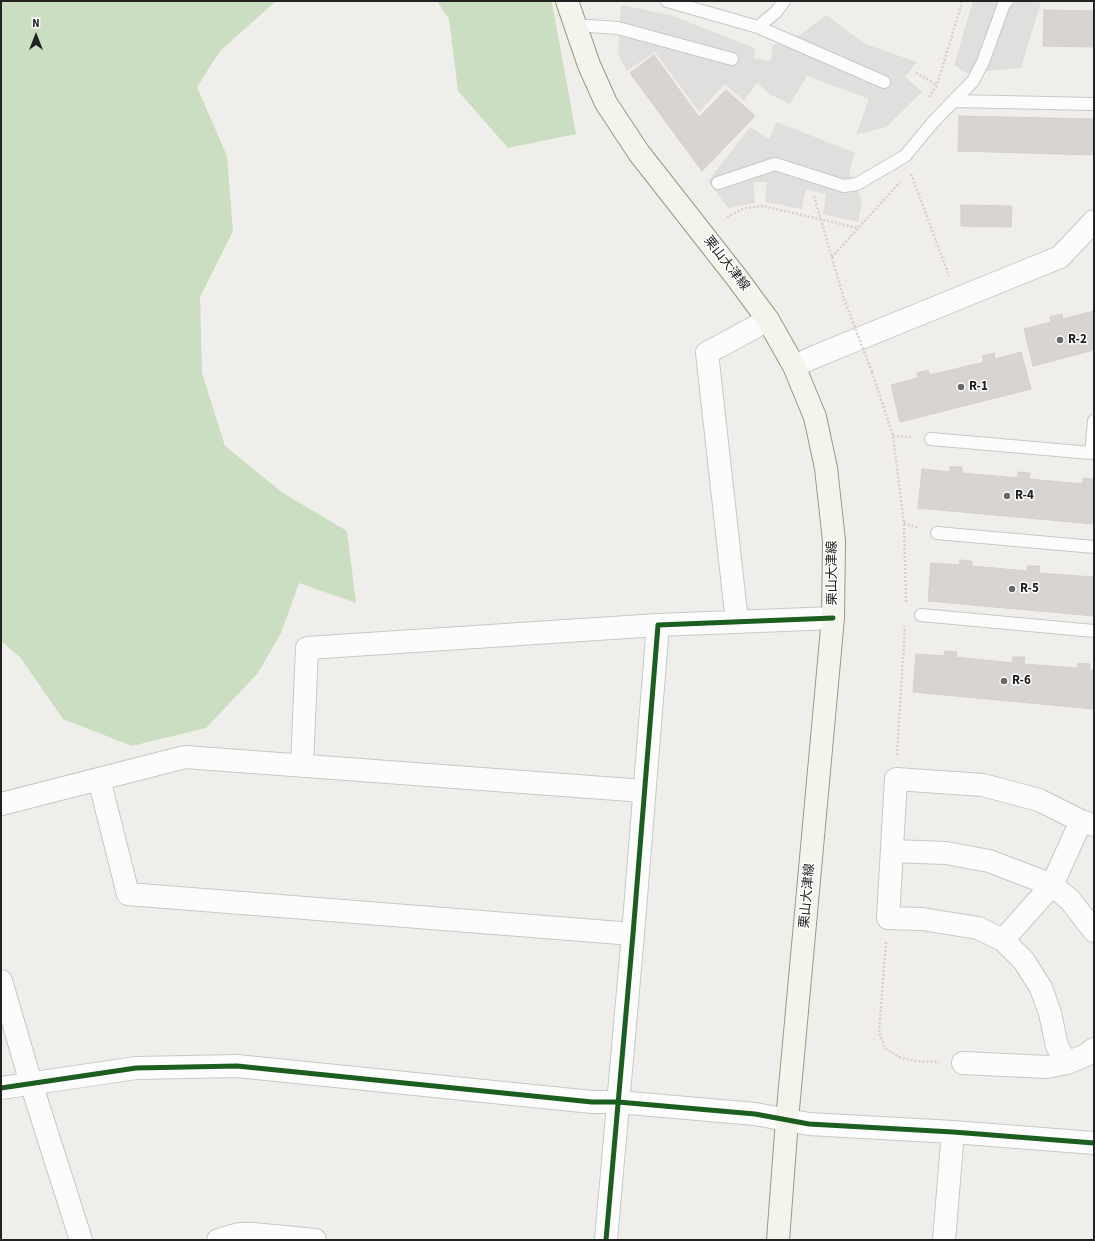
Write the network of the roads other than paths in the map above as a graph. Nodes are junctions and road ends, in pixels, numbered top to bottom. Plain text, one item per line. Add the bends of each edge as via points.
1 (567, 1) edge
2 (668, 1) edge
3 (784, 1) edge
4 (1007, 1) edge
5 (575, 25) junction
6 (758, 27) junction
7 (732, 59) dead end
8 (884, 82) dead end
9 (954, 100) junction
10 (1094, 104) edge
11 (718, 183) dead end
12 (1094, 221) edge
13 (768, 320) junction
14 (794, 366) junction
15 (1094, 421) edge
16 (932, 439) dead end
17 (937, 533) dead end
18 (1094, 547) edge
19 (921, 615) dead end
20 (833, 618) junction
21 (737, 622) junction
22 (658, 625) junction
23 (1094, 631) edge
24 (302, 766) junction
25 (99, 779) junction
26 (644, 791) junction
27 (1, 804) edge
28 (1088, 823) edge
29 (892, 850) junction
30 (1052, 884) junction
31 (1094, 932) edge
32 (633, 934) junction
33 (1003, 940) junction
34 (1, 981) edge
35 (1094, 1049) edge
36 (964, 1063) road end
37 (1067, 1063) junction
38 (31, 1083) junction
39 (1, 1088) edge
40 (618, 1102) junction
41 (787, 1120) junction
42 (953, 1132) junction
43 (1094, 1143) edge
44 (254, 1237) edge
45 (81, 1240) edge
46 (218, 1240) edge
47 (315, 1240) edge
48 (606, 1240) edge
49 (778, 1240) edge
50 (944, 1240) edge

1 - 5 main road, 栗山大津線
2 - 6 lane
3 - 6 lane via 776,12
4 - 9 lane via 973,81
5 - 7 lane via 618,28
5 - 13 main road, 栗山大津線 via 606,103 639,153
6 - 8 lane
9 - 10 lane
9 - 11 lane via 905,156 857,184 844,186 775,164
12 - 14 street via 1060,257
13 - 14 main road, 栗山大津線
13 - 21 street via 707,353
14 - 20 main road, 栗山大津線 via 815,417 826,468 834,541
15 - 16 lane via 1091,453
17 - 18 lane
19 - 23 lane
20 - 21 street
20 - 41 main road, 栗山大津線
21 - 22 street
22 - 24 street via 307,648
22 - 26 street
24 - 25 street via 185,757
24 - 26 street
25 - 27 street
25 - 32 street via 128,894
26 - 32 street
28 - 29 street via 1039,800 983,785 896,779
28 - 30 street
29 - 30 street via 946,853 989,862
29 - 33 street via 888,918 922,919 978,928
30 - 31 street via 1070,900
30 - 33 street
32 - 40 street
33 - 37 street via 1024,960 1041,988 1050,1013 1057,1046
34 - 38 street
35 - 37 street
36 - 37 street via 1047,1067
38 - 39 street
38 - 40 street via 136,1068 237,1066 592,1102
38 - 45 street
40 - 41 street via 755,1114
40 - 48 street
41 - 42 street via 809,1124
41 - 49 main road, 栗山大津線
42 - 43 street
42 - 50 street
44 - 46 street via 239,1234
44 - 47 street

